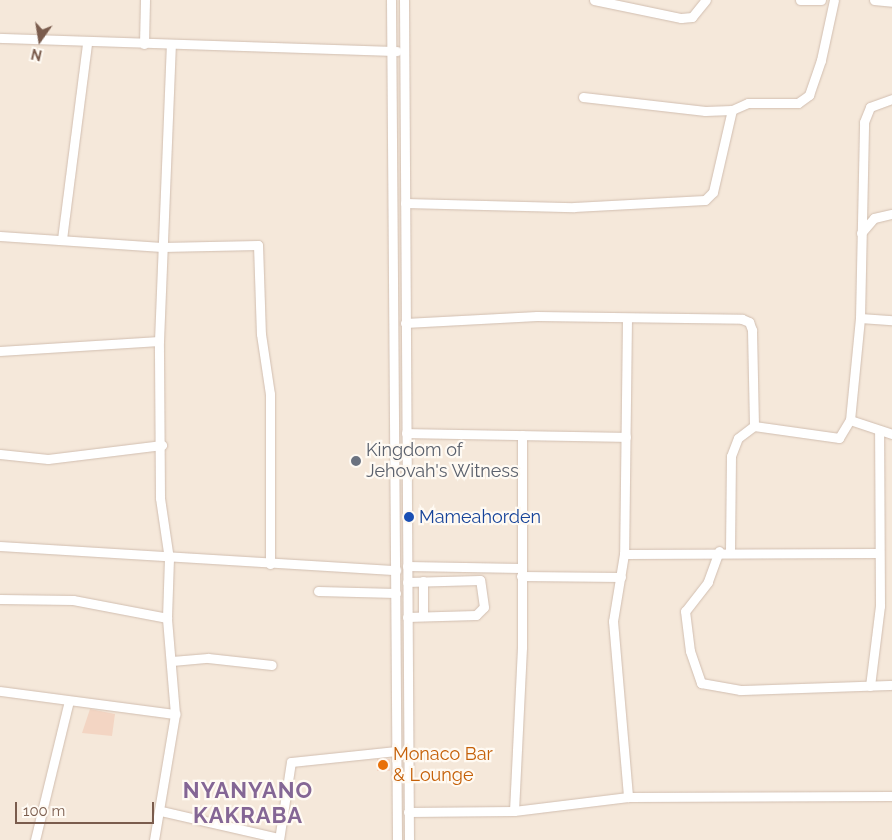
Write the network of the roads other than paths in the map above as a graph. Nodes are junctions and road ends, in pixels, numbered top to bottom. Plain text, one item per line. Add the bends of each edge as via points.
1 (145, 0) edge
2 (391, 0) edge
3 (404, 0) edge
4 (594, 0) edge
5 (706, 0) edge
6 (800, 0) edge
7 (821, 0) edge
8 (834, 0) edge
9 (874, 0) edge
10 (892, 2) edge
11 (0, 38) edge
12 (87, 44) junction
13 (144, 44) junction
14 (171, 46) junction
15 (391, 50) junction
16 (405, 52) junction
17 (583, 97) dead end
18 (892, 99) edge
19 (732, 110) junction
20 (405, 203) junction
21 (861, 209) junction
22 (892, 214) edge
23 (874, 218) junction
24 (861, 233) junction
25 (0, 236) edge
26 (62, 239) junction
27 (162, 247) junction
28 (627, 318) junction
29 (860, 318) junction
30 (892, 320) edge
31 (405, 323) junction
32 (159, 341) junction
33 (0, 351) edge
34 (850, 420) junction
35 (754, 426) junction
36 (878, 430) junction
37 (406, 433) junction
38 (892, 434) edge
39 (522, 435) junction
40 (626, 437) junction
41 (162, 445) junction
42 (0, 454) edge
43 (0, 546) edge
44 (720, 551) junction
45 (730, 551) junction
46 (878, 553) junction
47 (624, 554) junction
48 (169, 559) junction
49 (270, 564) junction
50 (407, 566) junction
51 (396, 570) junction
52 (521, 572) junction
53 (621, 577) junction
54 (423, 580) junction
55 (407, 582) junction
56 (318, 591) dead end
57 (396, 593) junction
58 (0, 600) edge
59 (423, 616) junction
60 (406, 617) junction
61 (167, 618) junction
62 (172, 661) junction
63 (272, 665) dead end
64 (870, 686) junction
65 (892, 686) edge
66 (0, 691) edge
67 (69, 701) junction
68 (175, 714) junction
69 (396, 751) junction
70 (892, 796) edge
71 (628, 797) junction
72 (161, 811) junction
73 (514, 811) junction
74 (408, 812) junction
75 (279, 839) edge
76 (35, 840) edge
77 (154, 840) edge
78 (397, 840) edge
79 (409, 840) edge

1 - 13 street
2 - 15 street
3 - 16 street
4 - 5 street via 681,18 698,12
6 - 7 street
8 - 19 street via 821,60 804,100 748,104
9 - 10 street
11 - 12 street
12 - 13 street
12 - 26 street
13 - 14 street
14 - 15 street
14 - 27 street
15 - 16 street
15 - 51 street
16 - 20 street
17 - 19 street via 656,108
18 - 21 street via 870,107 864,122
19 - 20 street via 713,192 705,200 574,207
20 - 31 street
21 - 23 street
21 - 24 street
22 - 23 street
23 - 24 street
24 - 29 street
25 - 26 street
26 - 27 street
27 - 32 street
27 - 49 street via 258,245 261,334 270,394
28 - 31 street via 537,316
28 - 35 street via 750,322
28 - 40 street
29 - 30 street
29 - 34 street
31 - 37 street
32 - 33 street
32 - 41 street
34 - 35 street via 846,432 835,439
34 - 36 street
35 - 45 street via 738,438 731,456
36 - 38 street
36 - 46 street
37 - 39 street
37 - 50 street
39 - 40 street
39 - 52 street
40 - 47 street
41 - 42 street via 48,459
41 - 48 street via 160,498
43 - 48 street
44 - 45 street
44 - 47 street
44 - 64 street via 708,582 684,611 690,651 701,683 740,690
45 - 46 street
46 - 64 street via 880,606
47 - 53 street
48 - 49 street
48 - 61 street
49 - 51 street
50 - 52 street
50 - 55 street
51 - 57 street
52 - 53 street
52 - 73 street via 521,693
53 - 71 street via 613,621
54 - 55 street
54 - 59 street
54 - 59 street via 480,580 484,607 476,615
55 - 60 street
56 - 57 street
57 - 69 street
58 - 61 street via 74,600
59 - 60 street
60 - 74 street
61 - 62 street
62 - 63 street via 208,658
62 - 68 street
64 - 65 street
66 - 67 street
67 - 68 street
67 - 76 street
68 - 72 street
69 - 75 street via 291,762
69 - 78 street
70 - 71 street
71 - 73 street
72 - 75 street
72 - 77 street
73 - 74 street
74 - 79 street

